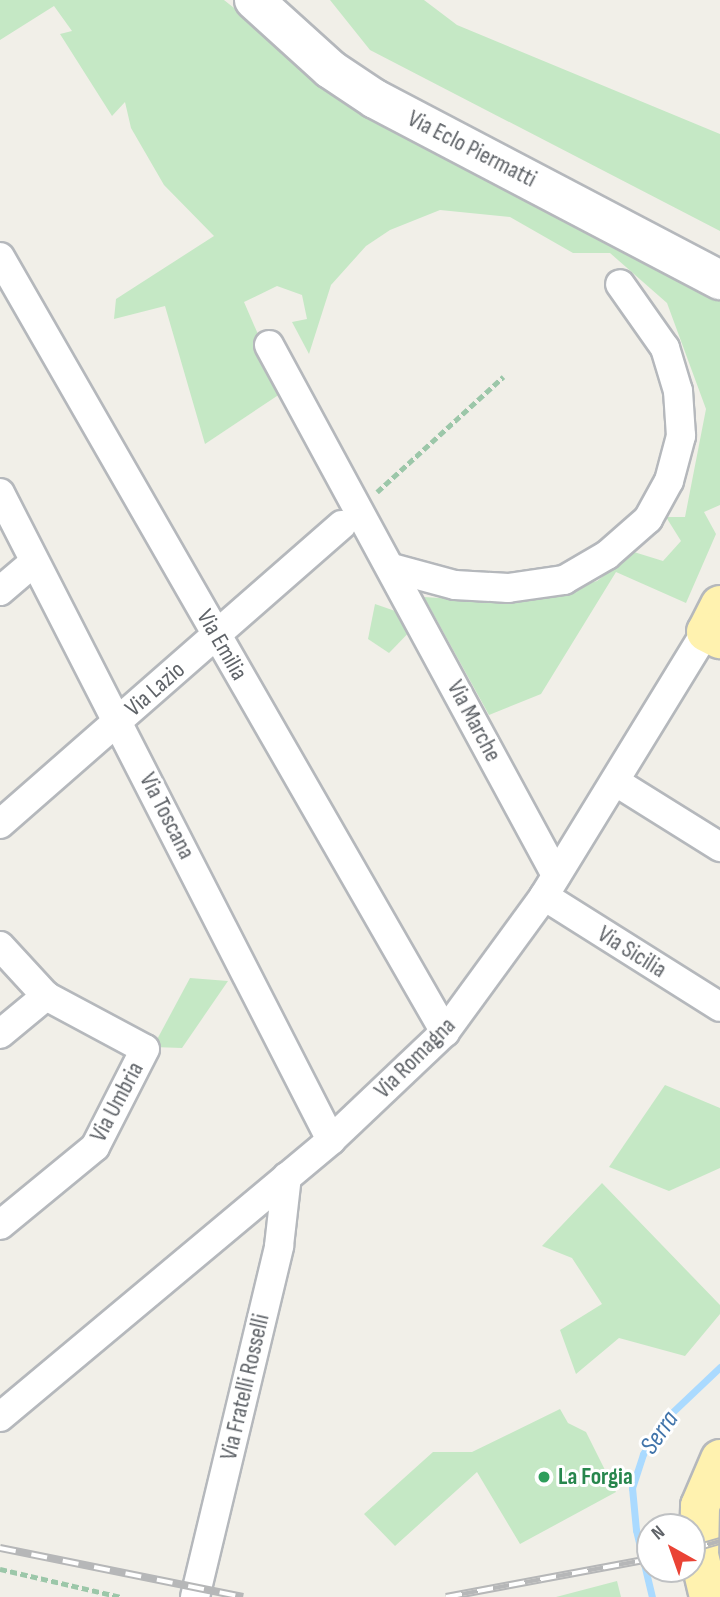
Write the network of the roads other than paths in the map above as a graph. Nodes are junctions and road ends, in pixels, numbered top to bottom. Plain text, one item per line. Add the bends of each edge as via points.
1 (254, 0) edge
2 (0, 257) edge
3 (716, 274) edge
4 (620, 284) dead end
5 (270, 345) dead end
6 (0, 494) edge
7 (350, 517) junction
8 (34, 562) junction
9 (392, 568) junction
10 (0, 591) edge
11 (715, 625) edge
12 (217, 636) junction
13 (118, 721) junction
14 (616, 782) junction
15 (0, 824) edge
16 (720, 847) edge
17 (550, 885) junction
18 (0, 946) edge
19 (46, 996) junction
20 (720, 1007) edge
21 (445, 1032) junction
22 (0, 1034) edge
23 (331, 1140) junction
24 (287, 1176) junction
25 (0, 1225) edge
26 (0, 1417) edge
27 (720, 1459) edge
28 (195, 1597) edge
29 (709, 1597) edge

1 - 3 main road, Via Eclo Piermatti via 330,69 375,99
2 - 12 street, Via Emilia
4 - 9 street via 645,313 664,348 678,391 681,436 669,481 649,519 607,555 564,580 508,588 455,585
5 - 7 street, Via Marche
6 - 8 street, Via Toscana
7 - 9 street, Via Marche
7 - 12 street, Via Lazio
8 - 10 street
8 - 13 street, Via Toscana
9 - 17 street, Via Marche
11 - 14 street, Via Romagna
12 - 13 street, Via Lazio
12 - 21 street, Via Emilia
13 - 15 street, Via Lazio
13 - 23 street, Via Toscana
14 - 16 street
14 - 17 street, Via Romagna
17 - 20 street, Via Sicilia
17 - 21 street, Via Romagna
18 - 19 street, Via Umbria
19 - 22 street
19 - 25 street, Via Umbria via 145,1049 95,1147
21 - 23 street, Via Romagna
23 - 24 street, Via Romagna
24 - 26 street, Via Romagna
24 - 28 street, Via Fratelli Rosselli via 279,1246
27 - 29 main road via 700,1506 699,1555

